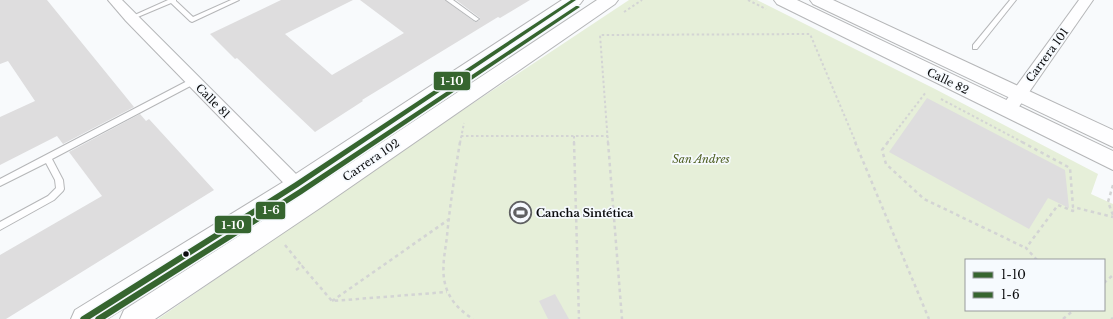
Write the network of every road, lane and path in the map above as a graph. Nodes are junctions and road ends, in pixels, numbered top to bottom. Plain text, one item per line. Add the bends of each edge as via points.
1 (116, 0) edge
2 (173, 0) edge
3 (236, 0) edge
4 (449, 0) edge
5 (574, 0) edge
6 (609, 0) edge
7 (783, 0) edge
8 (819, 0) edge
9 (1013, 0) edge
10 (1086, 0) edge
11 (131, 18) junction
12 (476, 19) dead end
13 (596, 31) dead end
14 (600, 35) junction
15 (975, 47) dead end
16 (193, 81) junction
17 (919, 88) dead end
18 (926, 92) junction
19 (933, 95) dead end
20 (940, 99) dead end
21 (1013, 102) junction
22 (464, 123) dead end
23 (461, 136) junction
24 (574, 136) junction
25 (608, 136) junction
26 (1113, 139) edge
27 (47, 158) junction
28 (1113, 161) edge
29 (0, 183) edge
30 (296, 185) junction
31 (1113, 185) edge
32 (312, 201) junction
33 (1073, 207) junction
34 (1113, 216) edge
35 (448, 220) junction
36 (0, 226) edge
37 (285, 246) dead end
38 (1026, 248) junction
39 (1036, 259) edge
40 (302, 266) junction
41 (296, 270) dead end
42 (1113, 275) edge
43 (1105, 283) edge
44 (447, 292) junction
45 (332, 301) junction
46 (1073, 311) edge
47 (84, 319) edge
48 (133, 319) edge
49 (473, 319) edge
50 (579, 319) edge
51 (622, 319) edge
52 (929, 319) edge
53 (1063, 319) edge

1 - 11 street, Calle 81
2 - 3 lane via 192,20
2 - 11 lane
4 - 12 lane
5 - 30 street, Carrera 102
6 - 32 street, Carrera 102
7 - 21 street, Calle 82
8 - 21 street, Calle 82
9 - 15 lane
10 - 21 street, Carrera 101
11 - 16 street, Calle 81
13 - 14 path
14 - 25 path
14 - 52 path via 810,34
16 - 27 lane
16 - 30 street, Calle 81
17 - 18 path
18 - 19 path
18 - 38 path via 882,150 886,164 924,199
20 - 33 path via 1070,168
21 - 26 street, Calle 82
21 - 28 street, Calle 82
22 - 23 path
23 - 24 path
23 - 35 path
24 - 25 path
24 - 50 path
25 - 51 path
27 - 29 lane
27 - 36 lane via 59,180 60,189 51,198
30 - 32 street, Calle 81
30 - 47 street, Carrera 102
31 - 34 path via 1108,202
32 - 48 street, Carrera 102
33 - 34 path
33 - 38 path via 1073,211 1058,205
35 - 44 path via 443,270
35 - 45 path
37 - 40 path
38 - 39 path
40 - 41 path
40 - 45 path
42 - 43 path
44 - 45 path
44 - 49 path via 462,312
46 - 53 path

